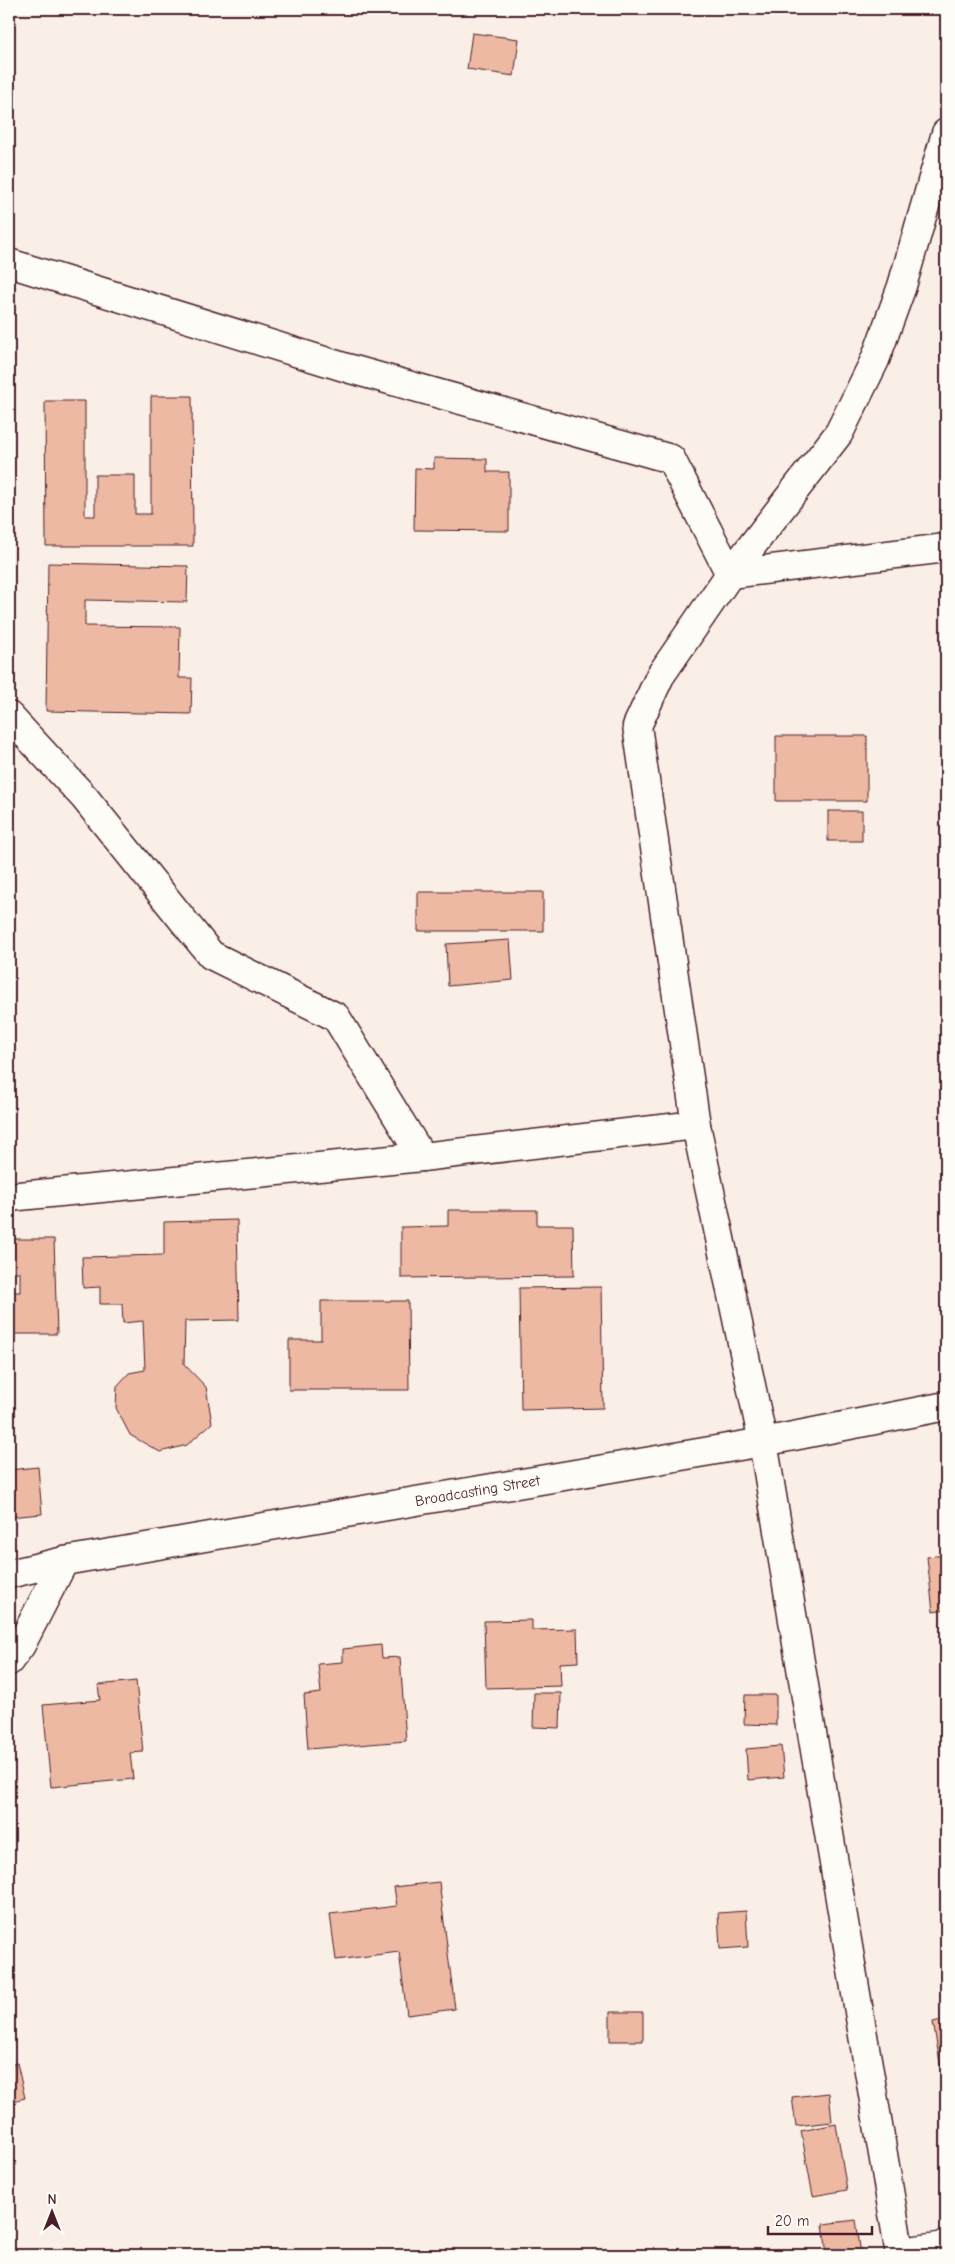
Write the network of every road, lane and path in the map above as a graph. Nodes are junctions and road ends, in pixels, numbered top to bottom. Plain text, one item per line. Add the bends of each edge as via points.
1 (946, 133) edge
2 (9, 263) edge
3 (946, 548) edge
4 (730, 574) junction
5 (9, 716) edge
6 (696, 1125) junction
7 (422, 1157) junction
8 (9, 1197) edge
9 (946, 1406) edge
10 (763, 1442) junction
11 (64, 1561) junction
12 (9, 1574) edge
13 (9, 1661) edge
14 (946, 2246) edge
15 (900, 2254) edge

1 - 4 street via 902,286 875,360 839,433
2 - 4 street via 347,368 671,458
3 - 4 street
4 - 6 street via 660,676 636,726
5 - 7 street via 84,797 211,955 336,1017
6 - 7 street
6 - 10 street
7 - 8 street
9 - 10 street, Broadcasting Street
10 - 11 street, Broadcasting Street
10 - 15 street
11 - 12 street, Broadcasting Street
11 - 13 street via 21,1645
14 - 15 street

